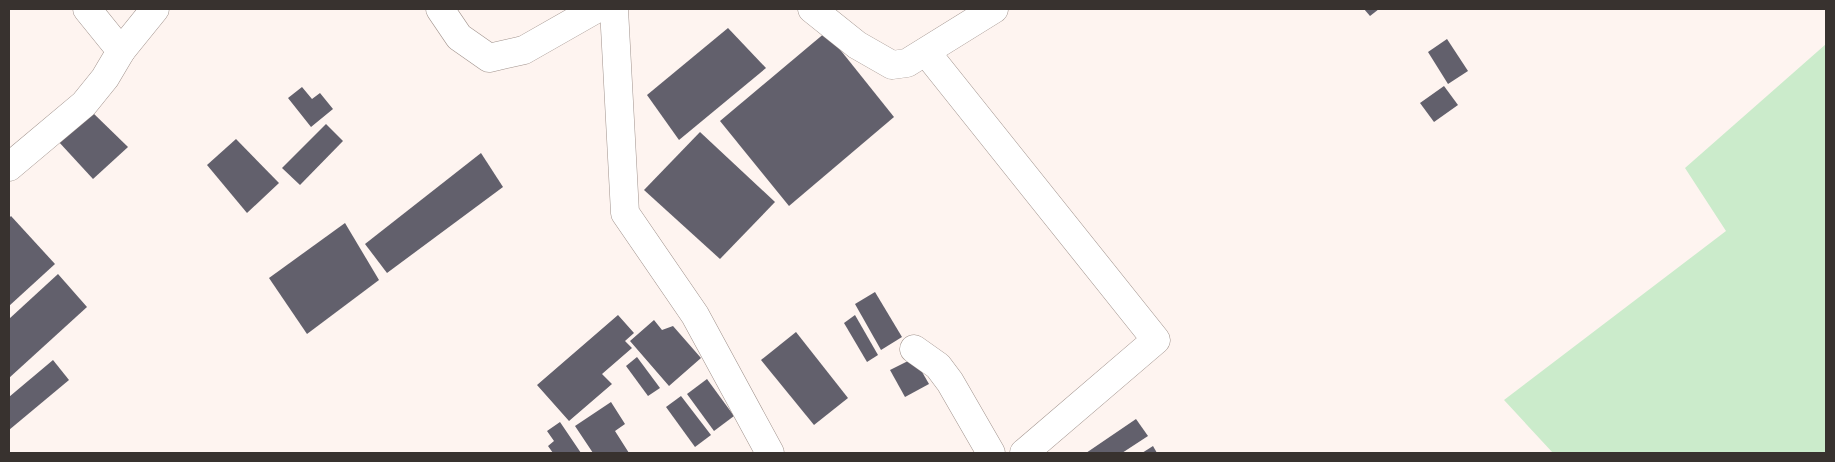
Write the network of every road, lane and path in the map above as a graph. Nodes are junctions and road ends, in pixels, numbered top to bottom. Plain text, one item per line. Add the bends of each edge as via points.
1 (87, 9) edge
2 (155, 9) edge
3 (440, 9) edge
4 (596, 9) edge
5 (614, 9) edge
6 (812, 9) edge
7 (994, 9) edge
8 (121, 51) junction
9 (926, 52) junction
10 (9, 167) edge
11 (914, 349) dead end
12 (770, 453) edge
13 (991, 453) edge
14 (1024, 453) edge

1 - 8 street
2 - 8 street
3 - 4 street via 459,37 489,58 524,50
5 - 12 street via 625,213 695,315
6 - 9 street via 857,45 892,65 907,63
7 - 9 street
8 - 10 street via 84,104
9 - 14 street via 1156,340
11 - 13 street via 938,366 950,382

